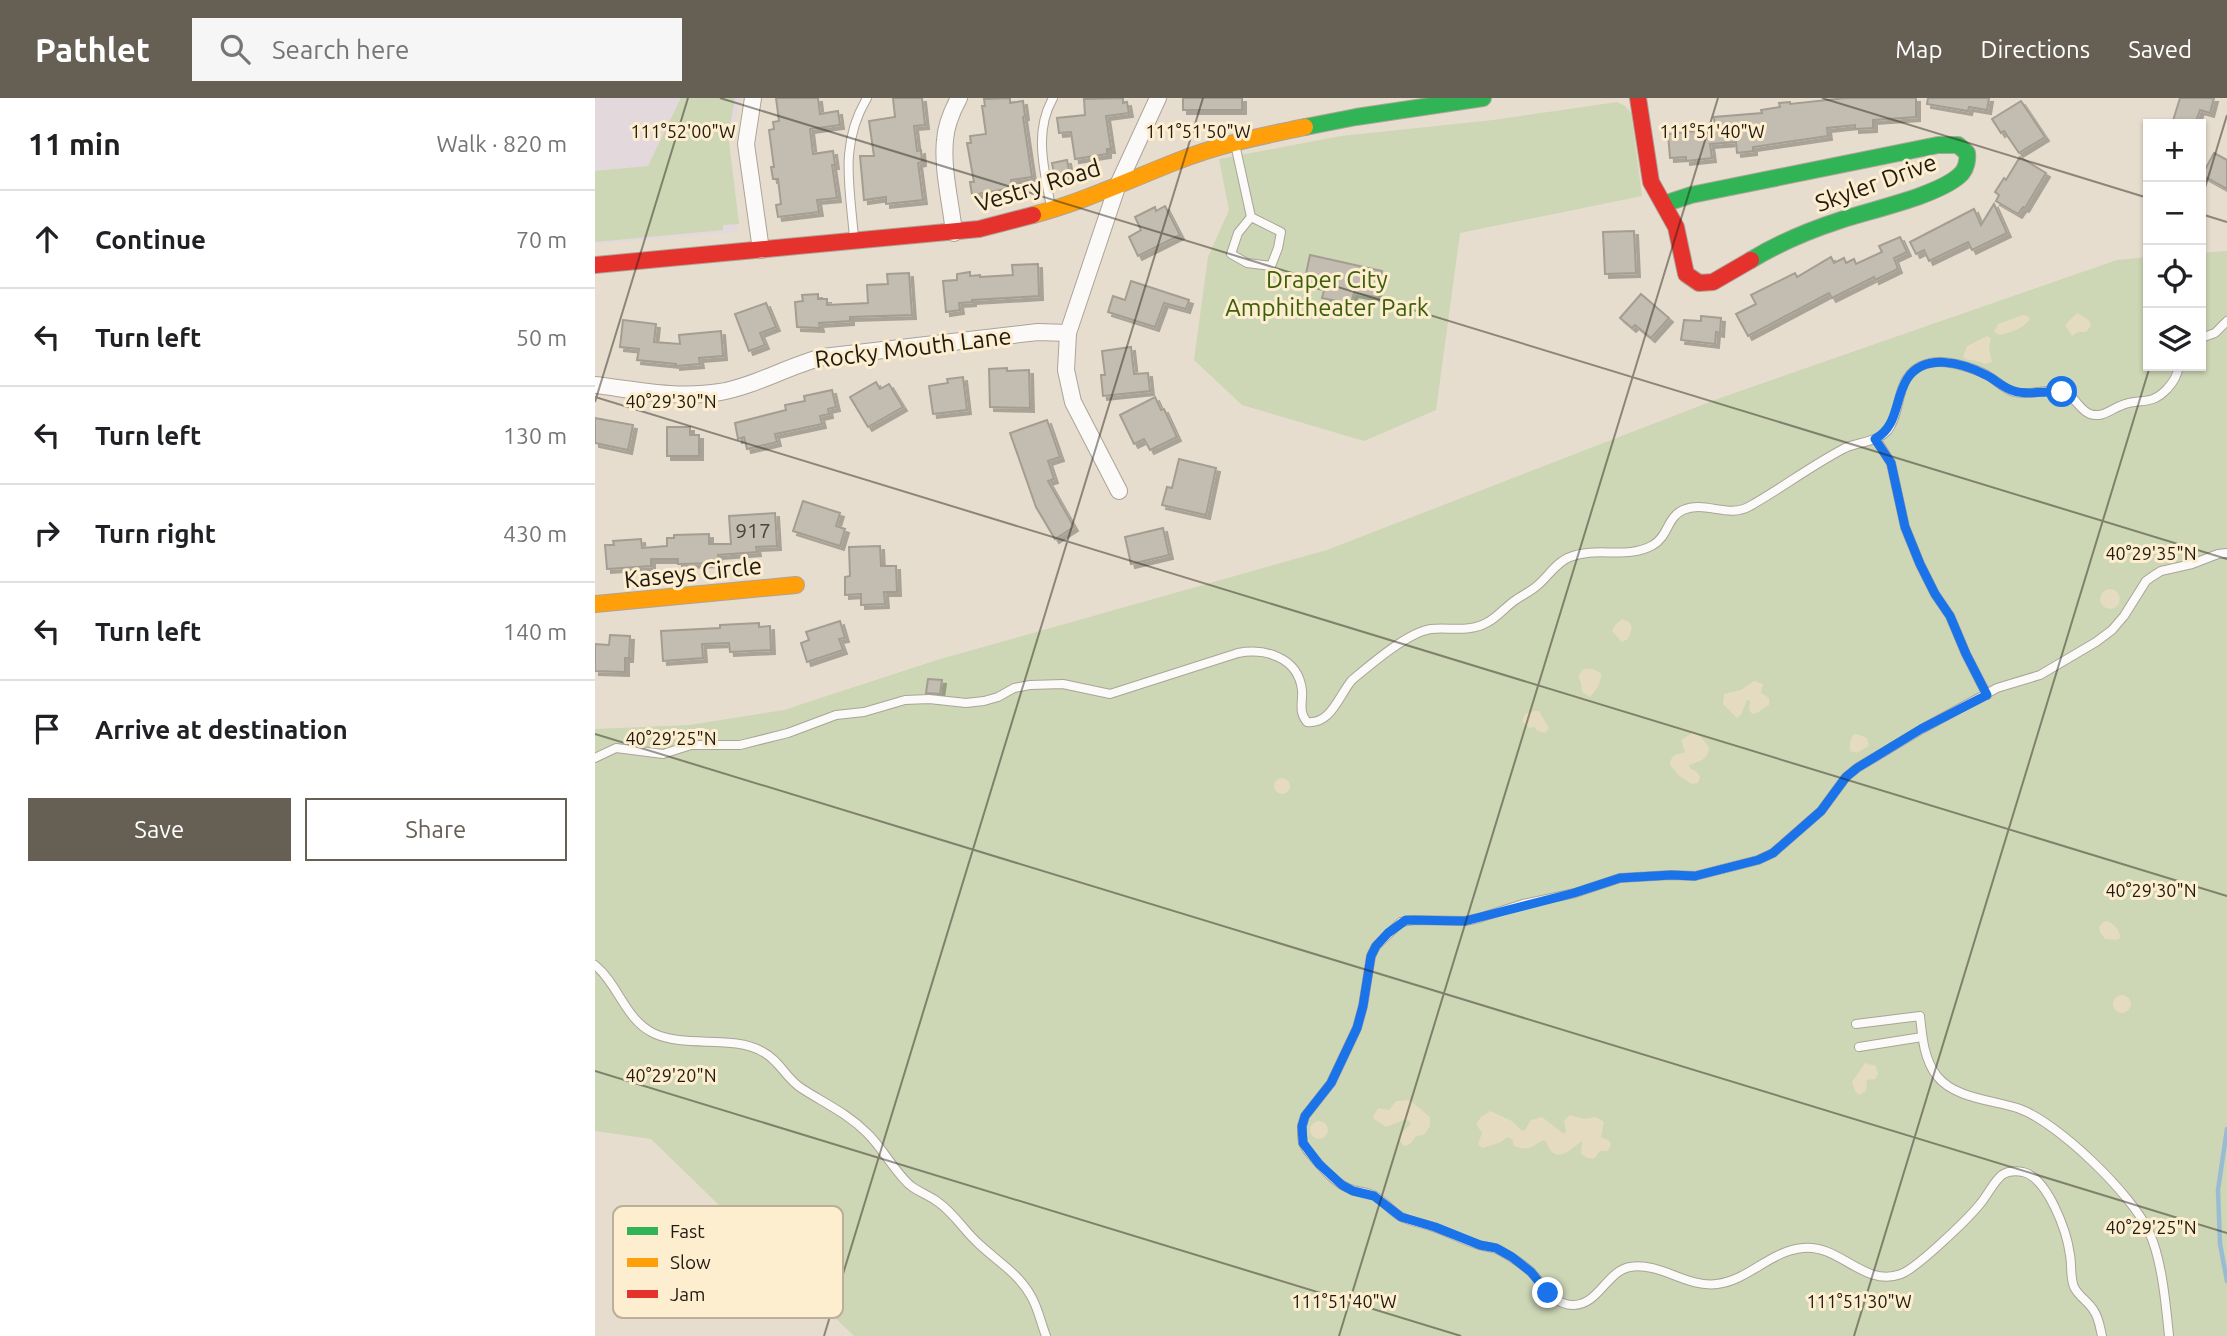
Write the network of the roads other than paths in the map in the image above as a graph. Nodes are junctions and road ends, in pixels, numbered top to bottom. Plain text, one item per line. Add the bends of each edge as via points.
1 (753, 98) edge
2 (867, 98) edge
3 (958, 98) edge
4 (1053, 98) edge
5 (1158, 98) edge
6 (1483, 98) edge
7 (1638, 98) edge
8 (1235, 141) junction
9 (1117, 187) junction
10 (1664, 204) junction
11 (1052, 210) junction
12 (1251, 217) junction
13 (954, 233) junction
14 (854, 242) junction
15 (761, 250) junction
16 (595, 265) edge
17 (2227, 321) edge
18 (1068, 333) junction
19 (2206, 337) edge
20 (2178, 371) edge
21 (595, 385) edge
22 (1875, 439) junction
23 (1119, 491) dead end
24 (2227, 553) edge
25 (796, 585) dead end
26 (595, 604) edge
27 (1987, 695) junction
28 (595, 758) edge
29 (595, 965) edge
30 (1856, 1024) dead end
31 (1922, 1037) junction
32 (1859, 1047) dead end
33 (1046, 1336) edge
34 (2102, 1336) edge
35 (2169, 1336) edge

1 - 15 street via 747,144
2 - 14 lane via 854,122 848,148
3 - 13 street via 945,139
4 - 11 lane via 1041,139
5 - 9 street
6 - 8 street, Vestry Road
7 - 10 street, Skyler Drive via 1651,182
8 - 9 street, Vestry Road
8 - 12 lane
9 - 11 street, Vestry Road
9 - 18 street
10 - 10 street, Skyler Drive via 1938,145 1958,145 1967,153 1962,173 1936,190 1807,233 1705,284 1686,274 1680,237
11 - 13 street, Vestry Road
12 - 12 lane via 1281,232 1271,265 1247,263 1231,254 1238,233
13 - 14 street, Vestry Road
14 - 15 street, Vestry Road
15 - 16 street, Vestry Road
17 - 19 lane
18 - 21 street, Rocky Mouth Lane via 1038,332 823,357 722,392 669,394
18 - 23 street via 1066,370 1073,402
20 - 22 lane via 2158,399 2093,415 2062,392 2013,391 1972,369 1927,363 1909,375 1888,429
22 - 27 lane via 1891,463 1905,527 1920,564
22 - 28 lane via 1833,454 1739,512 1683,510 1669,522 1660,540 1639,551 1568,557 1487,623 1460,631 1430,629 1411,635 1352,680 1331,711 1315,723 1303,716 1302,690 1289,665 1278,656 1254,650 1110,694 1063,684 1014,688 983,701 916,699 836,715 740,745 691,745 663,754 616,748
24 - 27 lane via 2161,571 2146,580 2112,630 2041,675
25 - 26 street, Kaseys Circle
27 - 34 lane via 1857,768 1821,811 1773,853 1758,860 1695,876 1620,878 1465,921 1401,922 1371,956 1357,1028 1331,1083 1305,1116 1303,1143 1342,1185 1374,1196 1401,1217 1496,1248 1531,1272 1548,1293 1573,1306 1591,1299 1628,1268 1652,1268 1694,1283 1713,1284 1730,1282 1772,1257 1802,1248 1830,1252 1869,1275 1892,1277 1914,1266 1959,1225 2002,1175 2032,1175 2042,1185 2065,1231 2074,1286 2095,1311
29 - 33 lane via 624,1005 653,1033 763,1051 800,1088 852,1119 909,1185 953,1214 977,1243 1017,1276 1033,1298
30 - 31 lane via 1920,1016
31 - 32 lane
31 - 35 lane via 1938,1078 1952,1088 2043,1120 2091,1160 2137,1212 2150,1233

